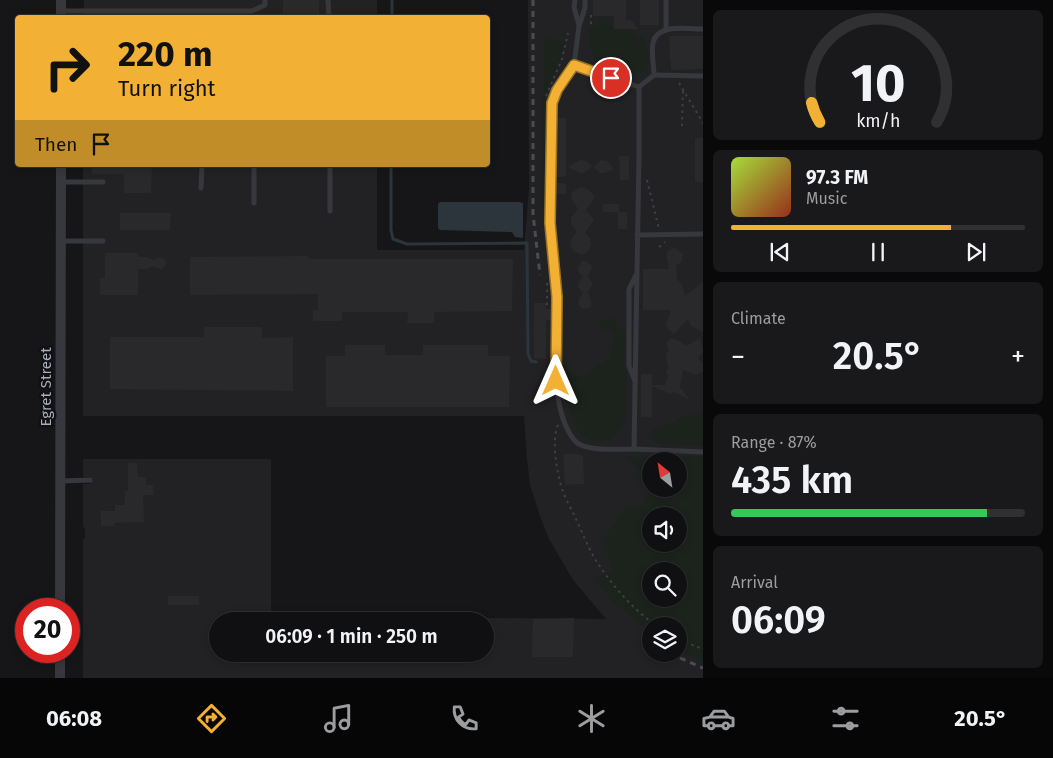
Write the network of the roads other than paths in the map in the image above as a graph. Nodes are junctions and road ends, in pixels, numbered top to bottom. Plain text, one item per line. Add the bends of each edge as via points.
1 (265, 0) edge
2 (328, 0) edge
3 (574, 0) edge
4 (585, 0) edge
5 (666, 0) edge
6 (61, 9) edge
7 (329, 15) edge
8 (579, 26) junction
9 (666, 29) junction
10 (703, 29) edge
11 (574, 65) junction
12 (654, 75) junction
13 (703, 76) edge
14 (638, 87) junction
15 (61, 167) edge
16 (202, 167) edge
17 (254, 167) edge
18 (330, 167) edge
19 (61, 182) junction
20 (103, 182) dead end
21 (201, 188) dead end
22 (254, 203) dead end
23 (330, 211) dead end
24 (703, 234) edge
25 (637, 235) junction
26 (61, 241) junction
27 (103, 241) dead end
28 (634, 449) junction
29 (703, 452) edge
30 (90, 480) dead end
31 (60, 481) junction
32 (60, 598) edge
33 (60, 663) edge
34 (60, 678) edge

1 - 6 lane via 265,5 252,11
2 - 7 lane
3 - 8 lane
4 - 8 lane
5 - 9 lane
8 - 11 lane
9 - 10 lane
9 - 12 lane via 657,34 653,43
11 - 14 lane
11 - 28 lane via 552,103 550,223 557,297 556,381 562,415 576,443 588,448
12 - 13 lane
12 - 14 lane
14 - 25 lane
15 - 19 street, Egret Street
16 - 21 lane
17 - 22 lane
18 - 23 lane
19 - 20 lane
19 - 26 street, Egret Street
24 - 25 lane
25 - 28 lane
26 - 27 lane
26 - 31 street, Egret Street
28 - 29 lane
30 - 31 lane
31 - 32 street, Egret Street
33 - 34 street

